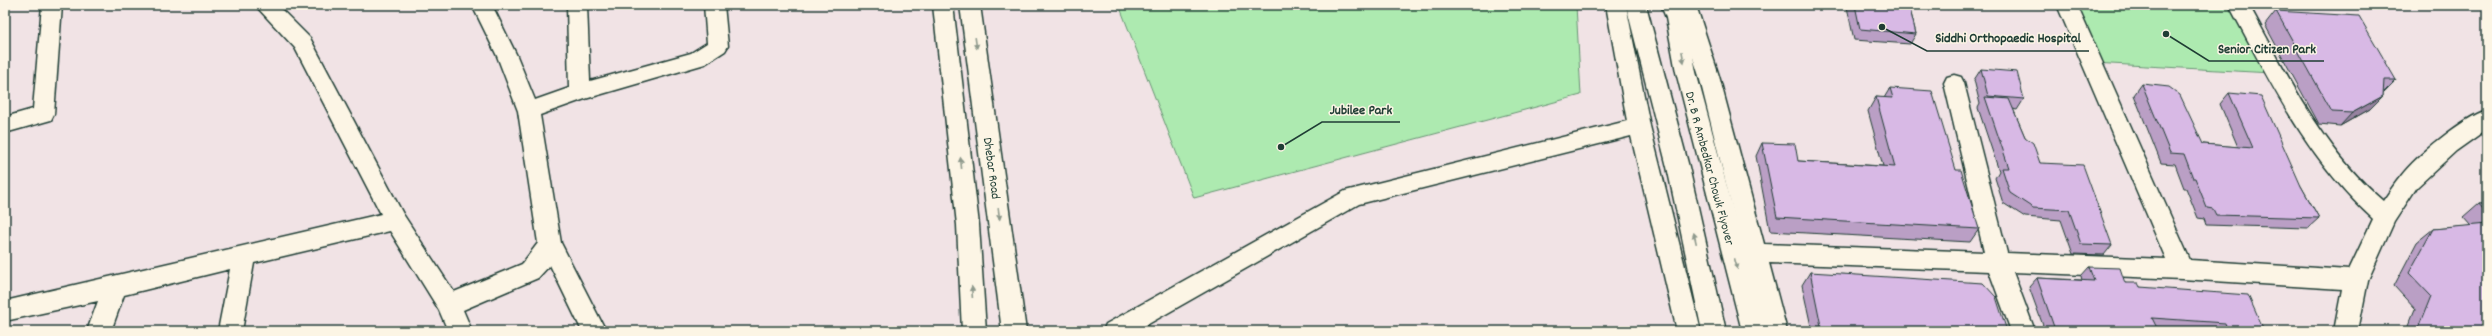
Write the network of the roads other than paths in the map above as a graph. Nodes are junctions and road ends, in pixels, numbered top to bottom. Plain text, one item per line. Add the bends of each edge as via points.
1 (52, 5) edge
2 (265, 5) edge
3 (482, 5) edge
4 (577, 5) edge
5 (714, 5) edge
6 (943, 5) edge
7 (970, 5) edge
8 (1616, 5) edge
9 (2067, 5) edge
10 (2239, 5) edge
11 (1678, 9) edge
12 (1638, 13) edge
13 (1954, 83) dead end
14 (580, 92) junction
15 (529, 111) junction
16 (2487, 118) edge
17 (5, 125) edge
18 (1639, 126) junction
19 (2385, 217) junction
20 (395, 220) junction
21 (550, 243) junction
22 (1754, 253) junction
23 (244, 256) junction
24 (1998, 263) junction
25 (2182, 269) junction
26 (2356, 280) junction
27 (115, 287) junction
28 (449, 305) junction
29 (5, 311) edge
30 (99, 331) edge
31 (230, 331) edge
32 (460, 331) edge
33 (594, 331) edge
34 (974, 331) edge
35 (1014, 331) edge
36 (1116, 331) edge
37 (1689, 331) edge
38 (1714, 331) edge
39 (1754, 331) edge
40 (1775, 331) edge
41 (2023, 331) edge
42 (2346, 331) edge

1 - 17 street via 43,114
2 - 20 street via 303,43
3 - 15 street via 507,56
4 - 14 street
5 - 14 street via 718,46 698,59
34 -> 6 street via 968,225
7 -> 35 street, Dhebar Road
8 - 18 street
9 - 25 street
10 - 19 street via 2291,99 2336,168 2350,185
11 - 22 street via 1709,76
11 -> 39 street, Dr. B R Ambedkar Chowk Flyover via 1686,72
38 -> 12 street via 1679,171
13 - 24 street
14 - 15 street
15 - 21 street
16 - 19 street via 2448,145 2410,181
18 - 36 street via 1353,197
18 - 37 street
19 - 26 street
20 - 23 street
20 - 28 street
21 - 28 street via 530,272
21 - 33 street
22 - 24 street
22 - 40 street
23 - 27 street
23 - 31 street
24 - 25 street
24 - 41 street
25 - 26 street
26 - 42 street
27 - 29 street
27 - 30 street
28 - 32 street

